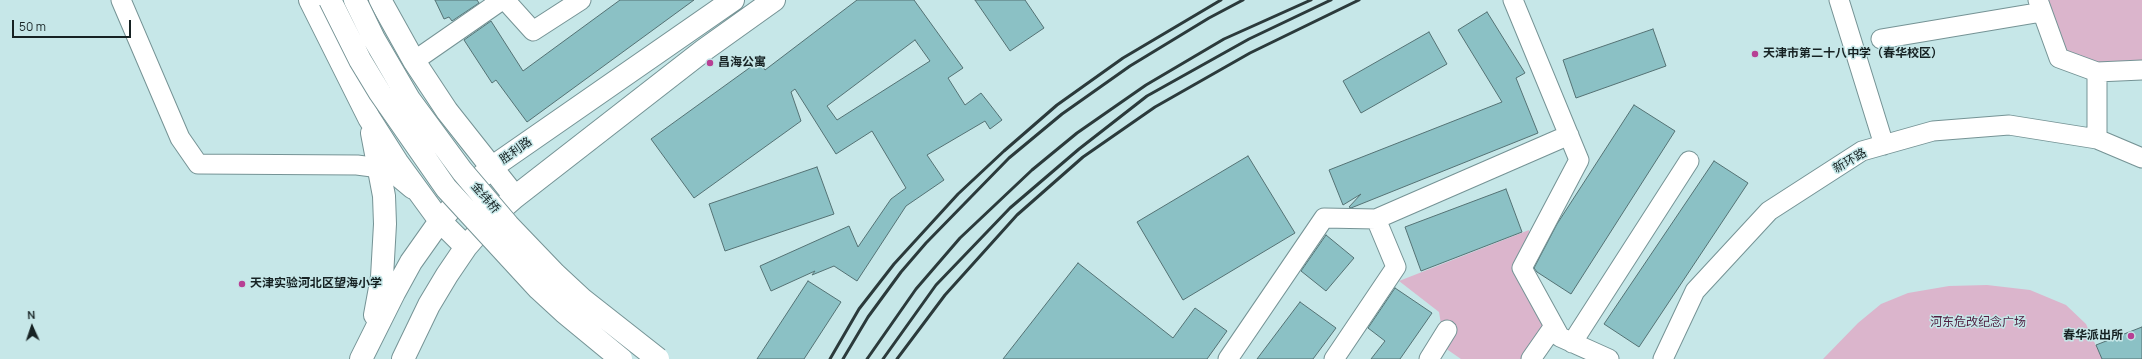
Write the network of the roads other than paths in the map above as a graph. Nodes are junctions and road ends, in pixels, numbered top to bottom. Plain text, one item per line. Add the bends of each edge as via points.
1 (121, 0) edge
2 (310, 0) edge
3 (330, 0) edge
4 (355, 0) edge
5 (380, 0) edge
6 (504, 0) edge
7 (581, 0) edge
8 (733, 0) edge
9 (774, 0) edge
10 (1513, 0) edge
11 (1839, 0) edge
12 (2040, 6) edge
13 (1881, 39) dead end
14 (414, 61) junction
15 (2142, 70) edge
16 (2097, 72) junction
17 (369, 118) junction
18 (1569, 135) junction
19 (2097, 139) junction
20 (1884, 145) junction
21 (2142, 158) edge
22 (1689, 161) dead end
23 (380, 168) junction
24 (491, 168) junction
25 (418, 194) junction
26 (515, 197) junction
27 (1376, 219) junction
28 (440, 221) junction
29 (466, 247) junction
30 (1554, 326) junction
31 (1447, 330) dead end
32 (1572, 343) junction
33 (365, 350) edge
34 (1598, 357) edge
35 (403, 359) edge
36 (621, 359) edge
37 (658, 359) edge
38 (1228, 359) edge
39 (1334, 359) edge
40 (1429, 359) edge
41 (1531, 359) edge
42 (1663, 359) edge

1 - 23 street via 180,138 198,164 358,165
2 - 17 main road
3 - 36 main road, 金纬桥, bridge via 380,93 446,188 539,289
4 - 37 main road, 金纬桥, bridge via 374,39 410,99 462,171 555,274 583,300
5 - 14 main road
6 - 7 street via 533,31
6 - 14 street
8 - 24 main road, 胜利路
9 - 26 main road via 704,50
10 - 18 street
11 - 20 street
12 - 13 street
12 - 16 street via 2059,58
14 - 24 main road via 447,111
15 - 16 street
16 - 19 street
17 - 23 main road
17 - 25 main road
18 - 27 street
18 - 30 street via 1579,160 1522,268
19 - 20 street, 新环路 via 2009,125 1934,131
19 - 21 street, 新环路
20 - 42 street, 新环路 via 1862,151 1769,211 1695,291
22 - 32 street
23 - 25 street via 394,174
23 - 33 main road via 384,196 382,277
24 - 26 main road
24 - 28 main road, 胜利路
25 - 28 main road
26 - 29 main road via 491,218
27 - 38 street via 1324,218
27 - 39 street via 1396,268
28 - 29 main road
28 - 33 main road, 胜利路 via 412,262
29 - 35 main road via 429,306
30 - 32 street via 1560,337
30 - 41 street
31 - 40 street
32 - 34 street

